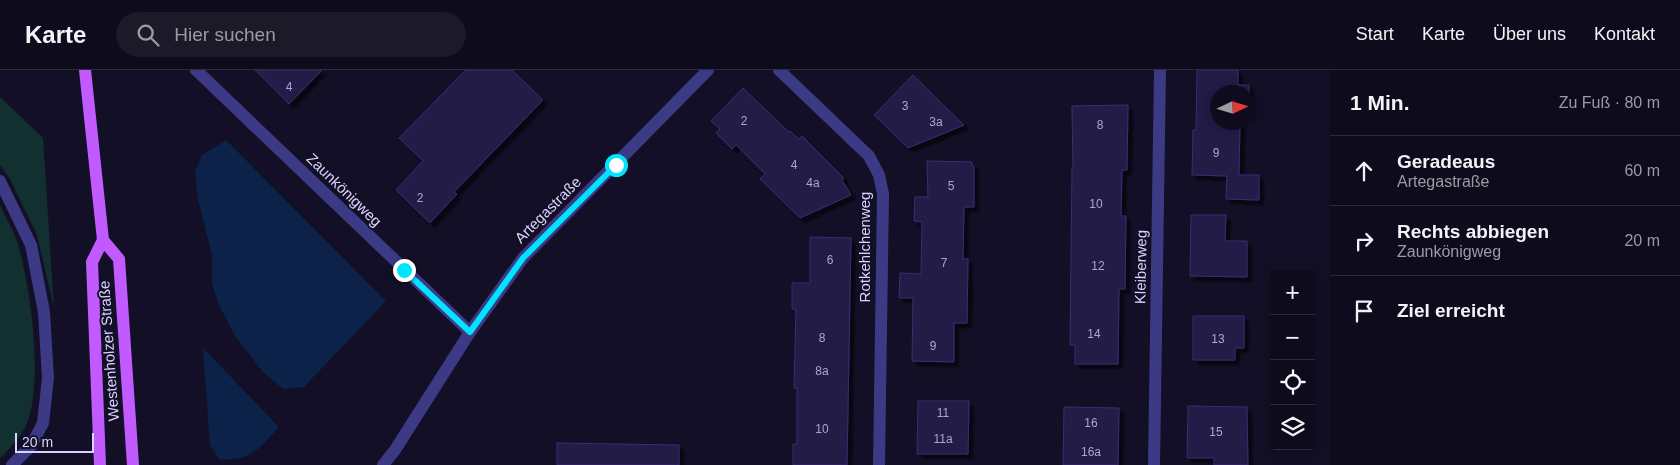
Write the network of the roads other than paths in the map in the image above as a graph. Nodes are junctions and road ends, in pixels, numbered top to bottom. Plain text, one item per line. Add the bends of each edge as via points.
1 (85, 70) edge
2 (196, 70) edge
3 (708, 70) edge
4 (779, 70) edge
5 (1160, 70) edge
6 (0, 181) edge
7 (103, 240) junction
8 (470, 332) junction
9 (12, 465) edge
10 (100, 465) edge
11 (133, 465) edge
12 (383, 465) edge
13 (879, 465) edge
14 (1154, 465) edge

1 - 7 main road
2 - 8 street, Zaunkönigweg
3 - 8 street, Artegastraße via 523,258
4 - 13 street, Rotkehlchenweg via 869,156 880,175 883,194
5 - 14 street, Kleiberweg
6 - 9 street via 31,245 44,312 48,378 43,423 30,446
7 - 10 main road, Westenholzer Straße via 92,262
7 - 11 main road, Westenholzer Straße via 119,260
8 - 12 street, Artegastraße

